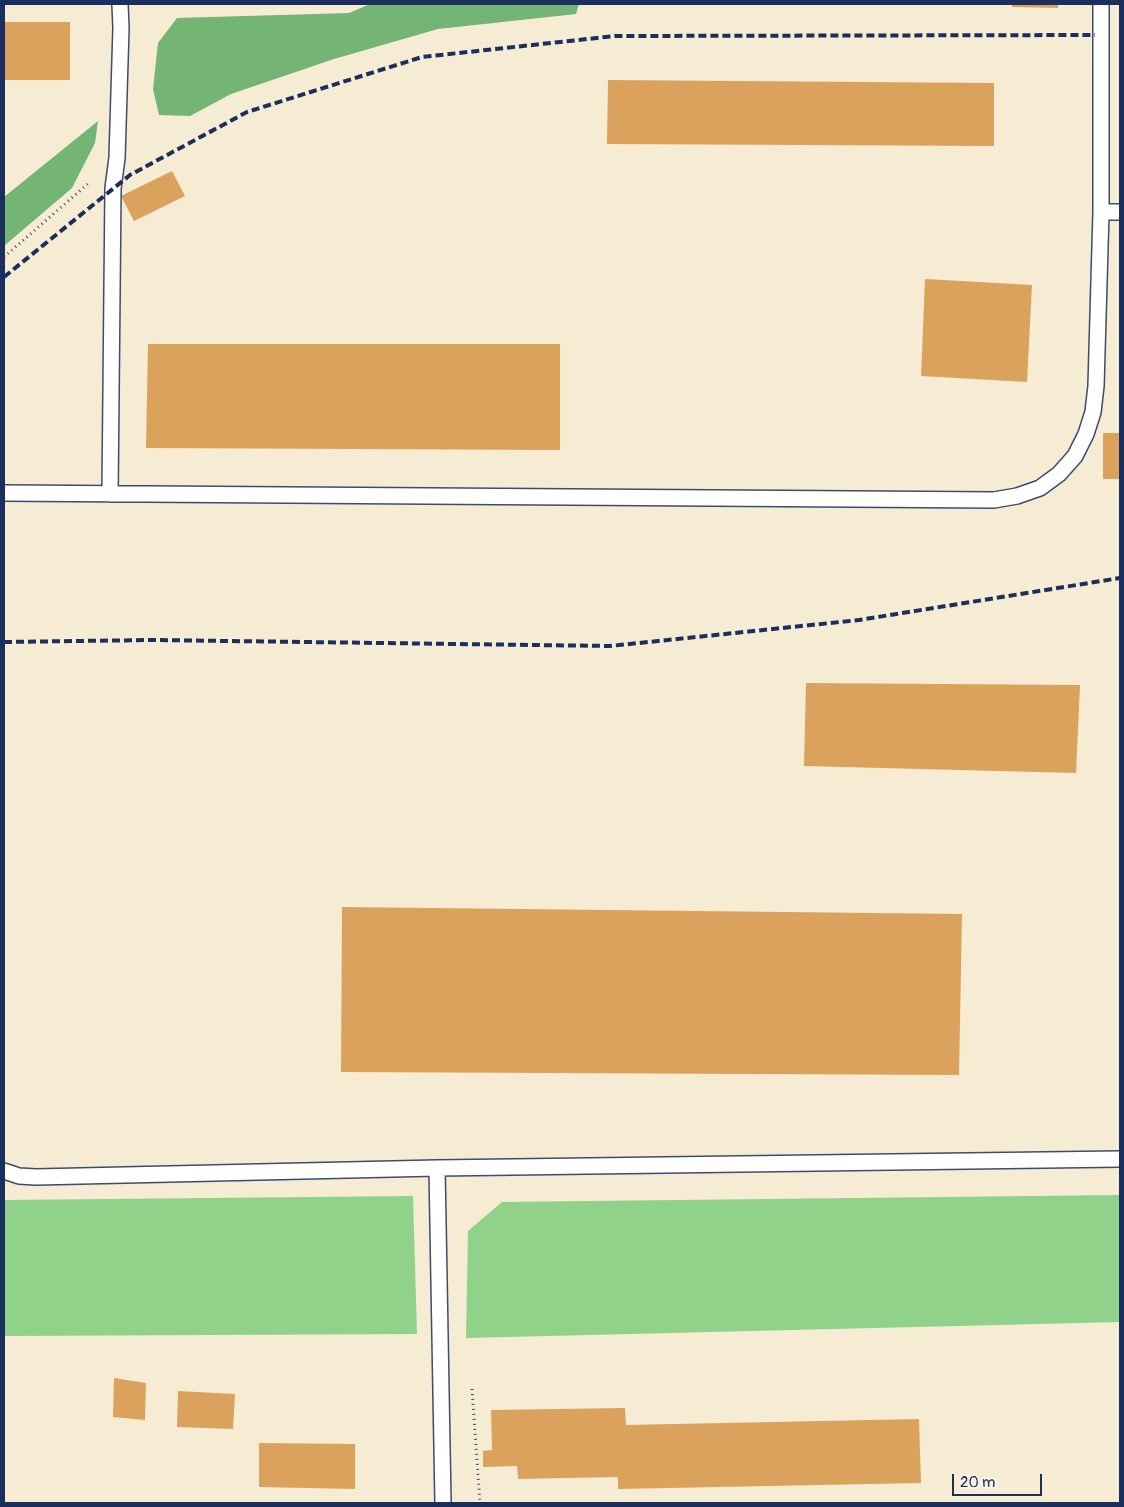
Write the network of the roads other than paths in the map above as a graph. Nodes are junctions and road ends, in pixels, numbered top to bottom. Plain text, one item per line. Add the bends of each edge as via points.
1 (120, 4) edge
2 (1101, 4) edge
3 (1101, 212) junction
4 (1120, 212) edge
5 (4, 493) edge
6 (110, 494) junction
7 (1120, 1159) edge
8 (437, 1168) junction
9 (4, 1171) edge
10 (443, 1503) edge

1 - 6 lane via 117,158 113,188
2 - 3 lane
3 - 4 lane
3 - 6 lane via 1093,412 1075,456 1059,474 1040,488 1017,496 984,500
5 - 6 lane
7 - 8 lane
8 - 9 lane via 36,1177
8 - 10 lane

